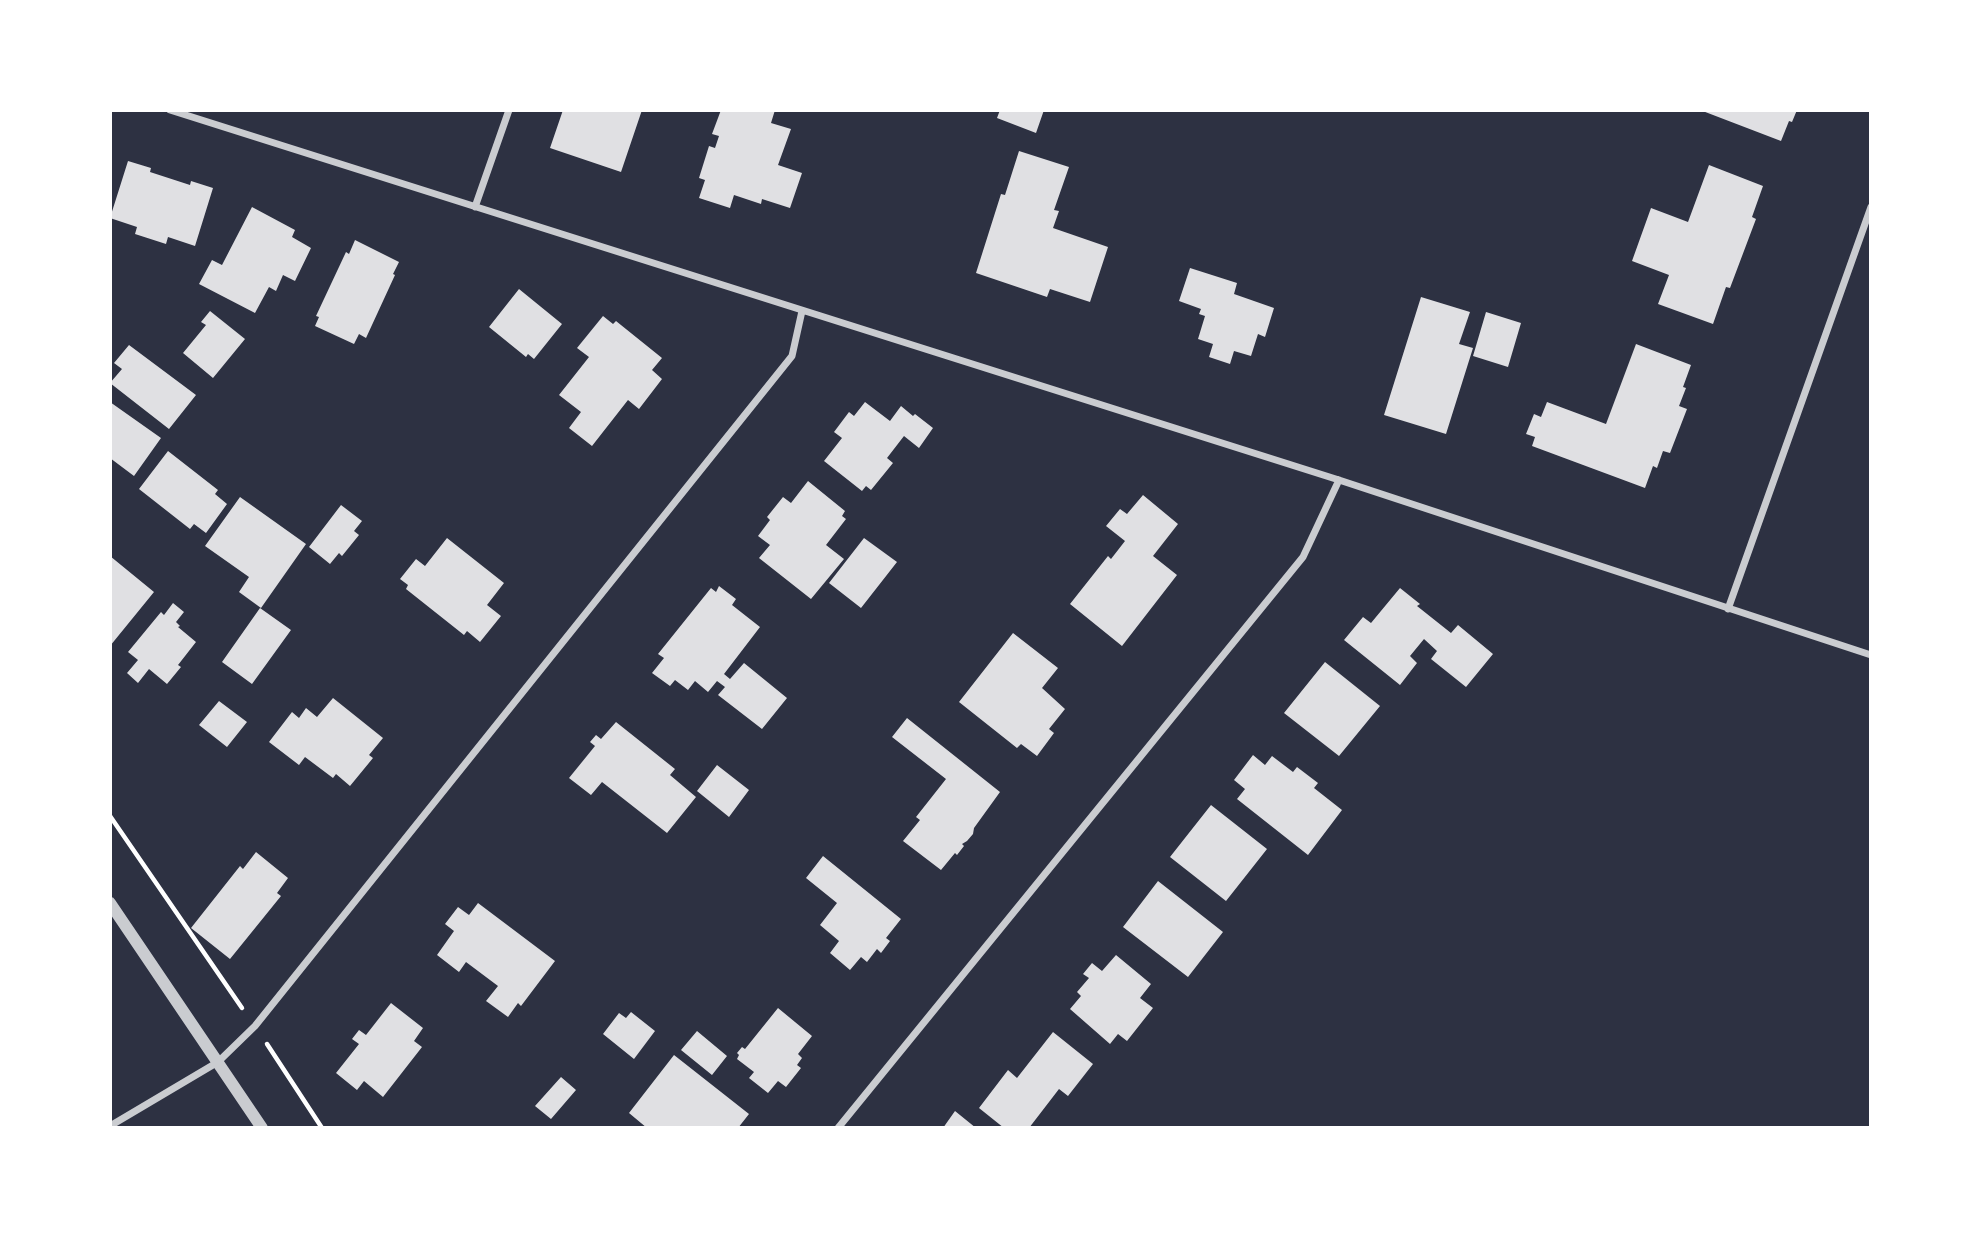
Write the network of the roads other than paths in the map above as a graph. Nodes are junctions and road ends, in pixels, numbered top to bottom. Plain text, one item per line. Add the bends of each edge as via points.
1 (170, 110) edge
2 (509, 110) edge
3 (475, 207) junction
4 (1871, 207) edge
5 (802, 311) junction
6 (1339, 481) junction
7 (1728, 609) junction
8 (1871, 655) edge
9 (110, 903) edge
10 (218, 1062) junction
11 (110, 1126) edge
12 (262, 1128) edge
13 (838, 1128) edge

1 - 3 street
2 - 3 street
3 - 5 street
4 - 7 street
5 - 6 street
5 - 10 street via 792,356 255,1026
6 - 7 street
6 - 13 street via 1303,557
7 - 8 street
9 - 10 street
10 - 11 street
10 - 12 street

